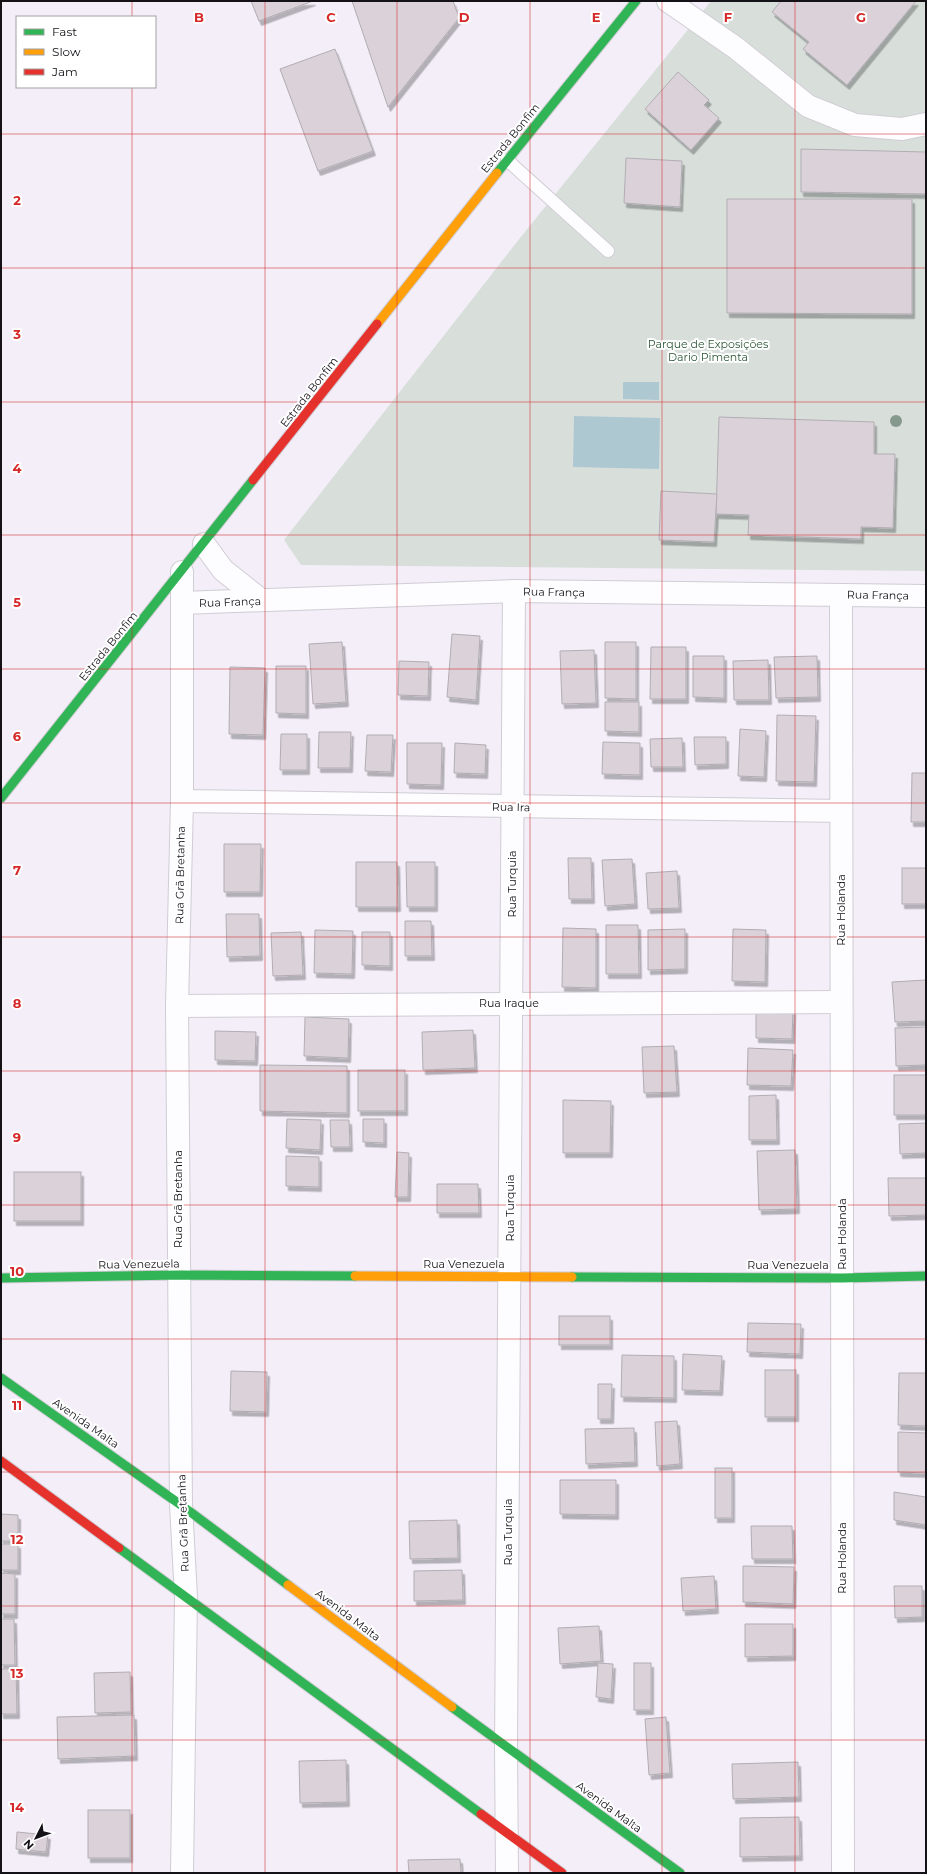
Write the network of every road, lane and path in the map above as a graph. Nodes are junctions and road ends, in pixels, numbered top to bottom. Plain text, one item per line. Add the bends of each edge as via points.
1 (636, 1) edge
2 (668, 1) edge
3 (926, 124) edge
4 (507, 160) junction
5 (608, 251) dead end
6 (204, 544) junction
7 (182, 572) junction
8 (514, 591) junction
9 (841, 595) junction
10 (926, 596) edge
11 (261, 600) junction
12 (182, 604) junction
13 (1, 798) edge
14 (182, 801) junction
15 (513, 807) junction
16 (841, 811) junction
17 (842, 1002) junction
18 (512, 1003) junction
19 (177, 1006) junction
20 (178, 1275) junction
21 (510, 1276) junction
22 (926, 1276) edge
23 (1, 1278) edge
24 (842, 1278) junction
25 (1, 1378) edge
26 (1, 1461) edge
27 (181, 1505) junction
28 (186, 1597) junction
29 (506, 1748) junction
30 (507, 1833) junction
31 (182, 1873) edge
32 (506, 1873) edge
33 (562, 1873) edge
34 (680, 1873) edge
35 (843, 1873) edge

1 - 4 street, Estrada Bonfim
2 - 3 street via 736,48 808,106 855,125 902,129
4 - 5 lane
4 - 6 street, Estrada Bonfim
6 - 7 street, Estrada Bonfim
6 - 11 street via 223,570
7 - 12 street, Rua Grã Bretanha
7 - 13 street, Estrada Bonfim
8 - 9 street, Rua França
8 - 11 street, Rua França
8 - 15 street, Rua Turquia
9 - 10 street, Rua França
9 - 16 street, Rua Holanda
11 - 12 street, Rua França
12 - 14 street, Rua Grã Bretanha
14 - 15 street, Rua Ira
14 - 19 street, Rua Grã Bretanha
15 - 16 street, Rua Ira
15 - 18 street, Rua Turquia
16 - 17 street, Rua Holanda
17 - 18 street, Rua Iraque
17 - 24 street, Rua Holanda
18 - 19 street, Rua Iraque
18 - 21 street, Rua Turquia
19 - 20 street, Rua Grã Bretanha
20 - 21 street, Rua Venezuela
20 - 23 street, Rua Venezuela
20 - 27 street, Rua Grã Bretanha
21 - 24 street, Rua Venezuela
21 - 29 street, Rua Turquia
22 - 24 street, Rua Venezuela
24 - 35 street, Rua Holanda
25 - 27 street, Avenida Malta
26 - 28 street
27 - 28 street, Rua Grã Bretanha
27 - 29 street, Avenida Malta
28 - 30 street
28 - 31 street, Rua Grã Bretanha
29 - 30 street, Rua Turquia
29 - 34 street, Avenida Malta
30 - 32 street, Rua Turquia
30 - 33 street

